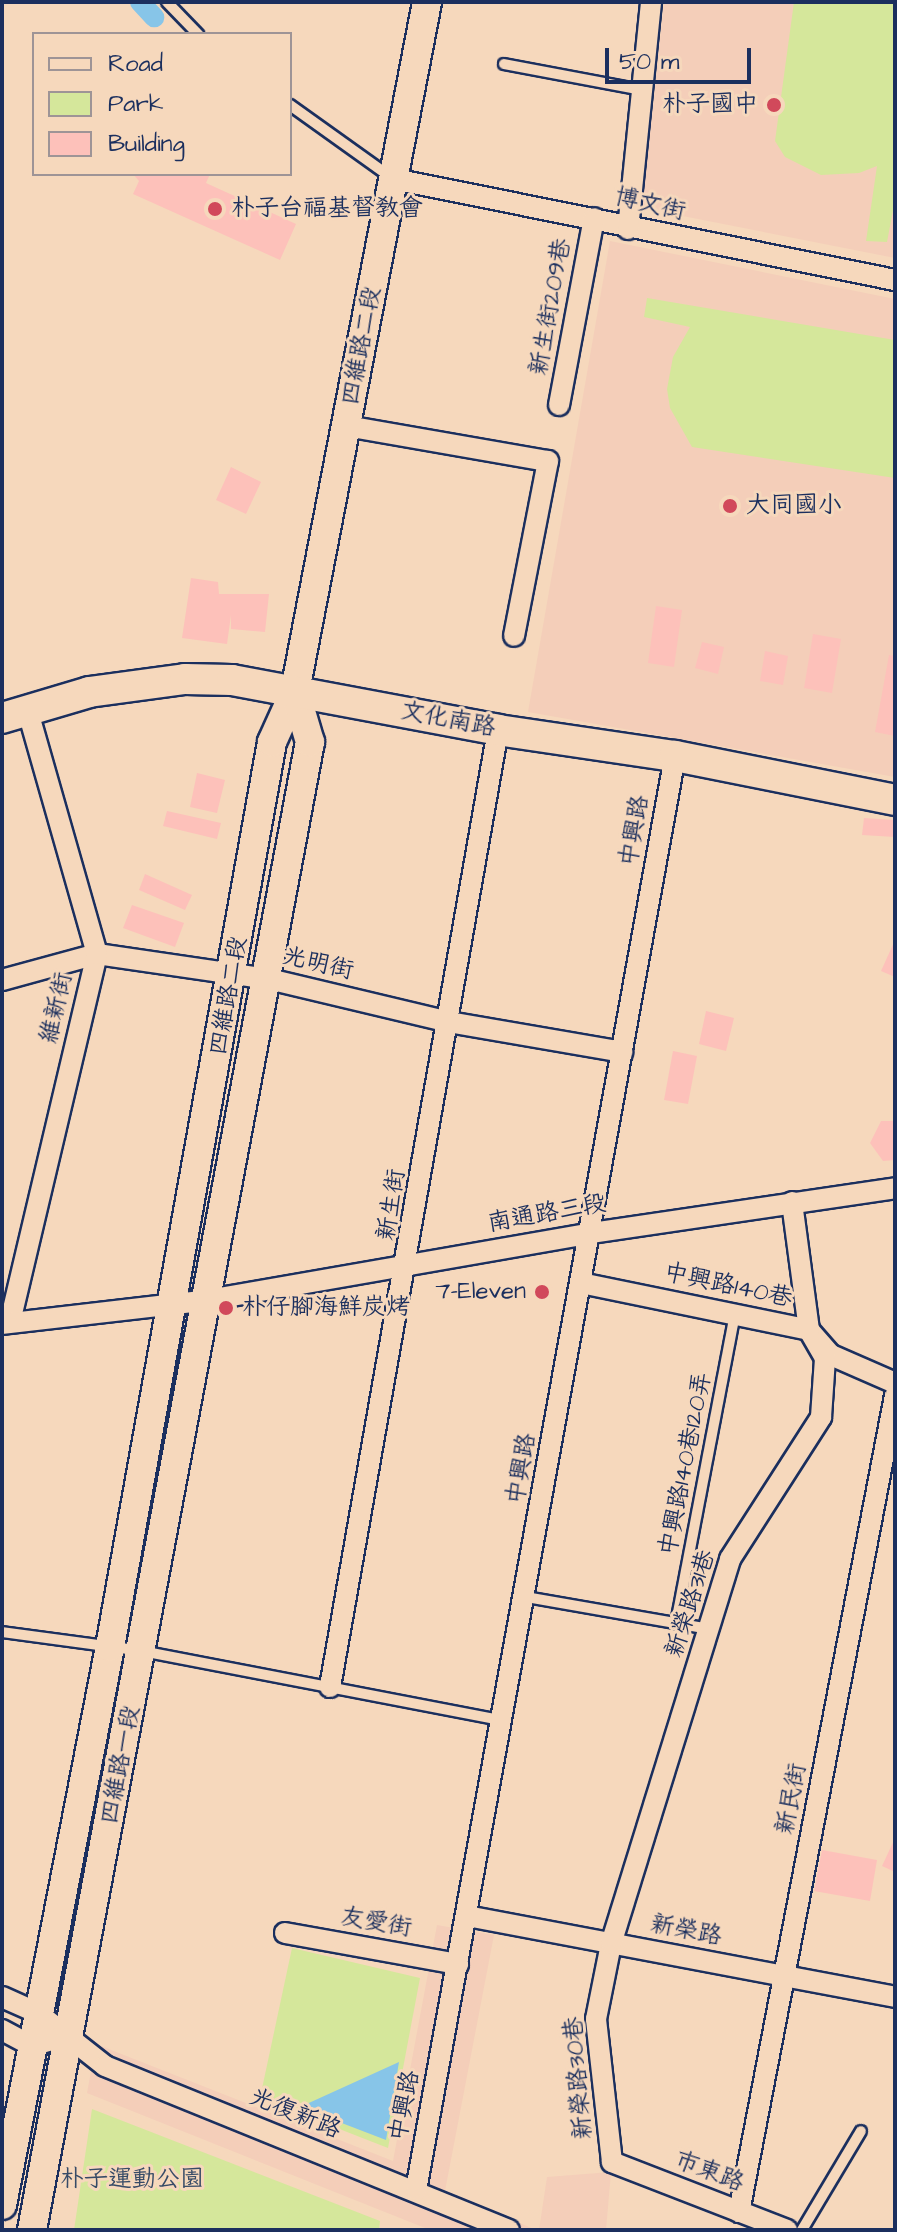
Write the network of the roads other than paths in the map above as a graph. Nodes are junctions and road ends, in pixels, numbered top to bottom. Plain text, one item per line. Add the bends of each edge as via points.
1 (167, 2) edge
2 (427, 2) edge
3 (651, 2) edge
4 (196, 32) edge
5 (504, 64) dead end
6 (642, 90) junction
7 (292, 106) edge
8 (394, 179) junction
9 (594, 218) junction
10 (628, 229) junction
11 (895, 280) edge
12 (559, 405) dead end
13 (347, 426) junction
14 (514, 636) dead end
15 (295, 691) junction
16 (15, 713) edge
17 (498, 730) junction
18 (675, 756) junction
19 (895, 800) edge
20 (97, 954) junction
21 (233, 974) junction
22 (269, 979) junction
23 (2, 980) edge
24 (449, 1022) junction
25 (622, 1052) junction
26 (895, 1188) edge
27 (792, 1202) junction
28 (592, 1233) junction
29 (409, 1265) junction
30 (581, 1283) junction
31 (209, 1300) junction
32 (172, 1304) junction
33 (735, 1312) junction
34 (6, 1323) edge
35 (809, 1330) junction
36 (895, 1383) edge
37 (895, 1396) edge
38 (526, 1597) junction
39 (676, 1623) junction
40 (710, 1629) junction
41 (2, 1632) edge
42 (110, 1647) junction
43 (142, 1651) junction
44 (330, 1687) junction
45 (504, 1721) junction
46 (467, 1916) junction
47 (285, 1933) dead end
48 (611, 1944) junction
49 (458, 1964) junction
50 (784, 1976) junction
51 (2, 1997) edge
52 (895, 1997) edge
53 (38, 2013) junction
54 (2, 2030) edge
55 (69, 2035) junction
56 (32, 2046) junction
57 (861, 2131) dead end
58 (612, 2162) joint
59 (416, 2190) junction
60 (2, 2205) edge
61 (739, 2212) junction
62 (32, 2230) edge
63 (509, 2230) edge
64 (787, 2230) edge
65 (802, 2230) edge

1 - 4 lane
2 - 8 street, 四維路二段
3 - 6 street
5 - 6 lane
6 - 10 street
7 - 8 lane
8 - 9 street, 博文街
8 - 13 street, 四維路二段
9 - 10 street, 博文街
9 - 12 street, 新生街209巷
10 - 11 street, 博文街
13 - 14 street via 548,461
13 - 15 street, 四維路二段
15 - 16 main road, 文化南路 via 185,679 89,692
15 - 17 main road, 文化南路
15 - 21 street, 四維路二段 via 272,742
15 - 22 street, 四維路二段 via 310,742
16 - 20 street, 維新街
17 - 18 main road, 文化南路
17 - 24 street, 新生街
18 - 19 main road, 文化南路
18 - 25 street, 中興路
20 - 21 street, 光明街
20 - 23 street, 光明街
20 - 34 street, 維新街
21 - 22 street, 光明街
21 - 32 street, 四維路二段
22 - 24 street, 光明街
22 - 31 street, 四維路二段
24 - 25 street, 光明街
24 - 29 street, 新生街
25 - 28 street, 中興路
26 - 27 street, 南通路三段
27 - 28 street, 南通路三段
27 - 35 street, 新榮路31巷
28 - 29 street, 南通路三段
28 - 30 street, 中興路
29 - 31 street, 南通路三段
29 - 44 street, 新生街
30 - 33 street, 中興路140巷
30 - 38 street, 中興路
31 - 32 street, 南通路三段
31 - 43 street, 四維路一段
32 - 34 street
32 - 42 street, 四維路一段
33 - 35 street, 中興路140巷
33 - 39 lane, 中興路140巷120弄
35 - 36 street, 中興路140巷 via 831,1355
35 - 40 street, 新榮路31巷 via 825,1358 821,1417 730,1559
37 - 50 street, 新民街
38 - 39 lane
38 - 45 street, 中興路
39 - 40 lane
40 - 48 street, 新榮路31巷
41 - 42 lane
42 - 43 lane
42 - 53 street, 四維路一段
43 - 44 lane
43 - 55 street, 四維路一段
44 - 45 lane
45 - 46 street, 中興路
46 - 48 street, 新榮路
46 - 49 street, 中興路
47 - 49 street, 友愛街
48 - 50 street, 新榮路
48 - 58 street, 新榮路30巷 via 596,2019
49 - 59 street, 中興路
50 - 52 street, 新榮路
50 - 61 street, 新民街
51 - 53 street, 光復新路
53 - 55 street, 光復新路
53 - 56 street, 四維路一段
54 - 56 street
55 - 56 street
55 - 59 street, 光復新路 via 105,2066
55 - 62 street, 四維路一段
56 - 60 street, 四維路一段
57 - 65 lane
58 - 61 street, 市東路
59 - 63 street, 光復新路
61 - 64 street, 市東路

